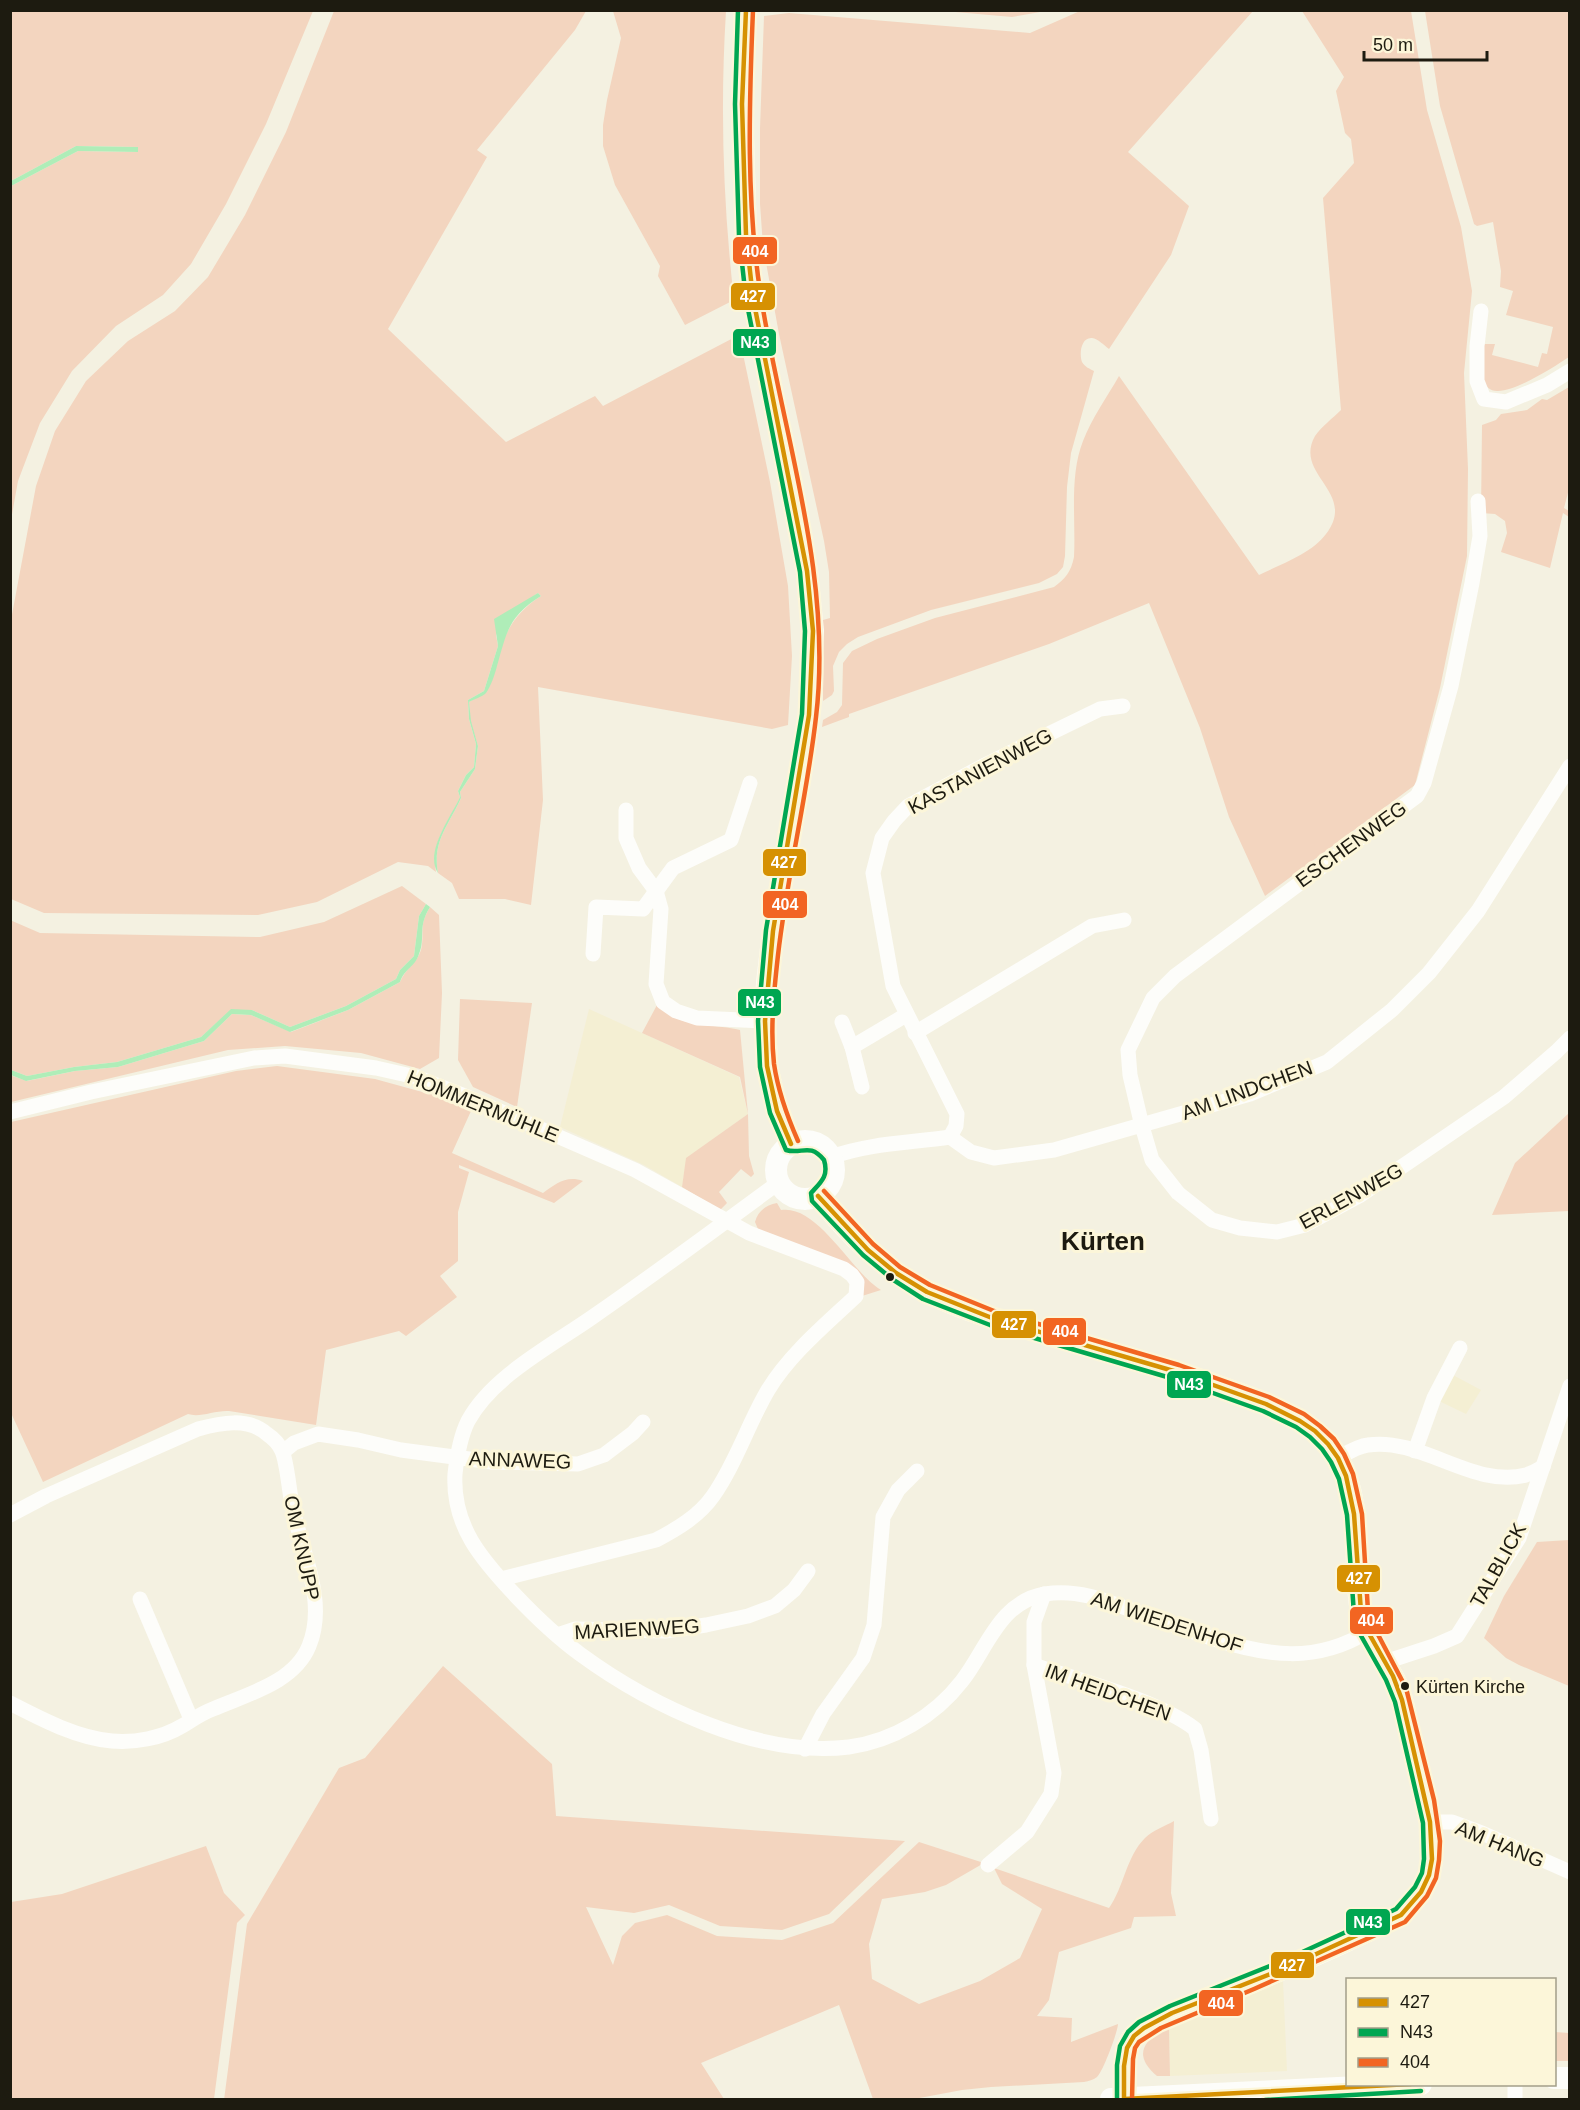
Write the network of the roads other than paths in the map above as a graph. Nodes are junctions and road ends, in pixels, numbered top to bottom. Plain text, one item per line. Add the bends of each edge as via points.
1 (746, 10) edge
2 (1481, 311) dead end
3 (1569, 371) edge
4 (1478, 501) dead end
5 (1123, 706) dead end
6 (1569, 766) edge
7 (750, 783) dead end
8 (626, 810) dead end
9 (657, 891) junction
10 (1124, 920) dead end
11 (593, 954) dead end
12 (906, 1015) junction
13 (765, 1021) junction
14 (842, 1022) dead end
15 (915, 1033) junction
16 (1569, 1038) edge
17 (852, 1047) junction
18 (862, 1087) dead end
19 (10, 1112) edge
20 (1142, 1125) junction
21 (950, 1137) junction
22 (791, 1144) junction
23 (831, 1157) junction
24 (778, 1183) junction
25 (818, 1196) junction
26 (727, 1221) junction
27 (1460, 1348) dead end
28 (1569, 1386) edge
29 (643, 1422) dead end
30 (1415, 1451) junction
31 (283, 1452) junction
32 (456, 1457) junction
33 (1338, 1458) junction
34 (1543, 1467) junction
35 (917, 1471) dead end
36 (10, 1515) edge
37 (807, 1571) dead end
38 (501, 1579) junction
39 (1044, 1594) junction
40 (140, 1599) dead end
41 (1369, 1631) junction
42 (557, 1635) junction
43 (1385, 1662) junction
44 (1034, 1665) junction
45 (10, 1703) edge
46 (191, 1719) junction
47 (805, 1749) junction
48 (1211, 1819) dead end
49 (1430, 1822) junction
50 (988, 1865) dead end
51 (1569, 1872) edge
52 (1399, 2086) edge
53 (1116, 2099) edge

1 - 13 main road via 742,104 746,235 753,298 807,571 813,631 810,715 773,931
2 - 3 street via 1477,381 1484,399 1506,402
4 - 20 street, ESCHENWEG via 1480,536 1452,686 1417,796 1215,944 1153,998 1128,1050
5 - 12 street, KASTANIENWEG via 1100,709 908,806 882,838 873,873 893,986
6 - 20 street, AM LINDCHEN via 1478,910 1429,973 1392,1010 1327,1062 1250,1094
7 - 9 street via 732,840 674,868
8 - 9 street via 626,838 639,868
9 - 11 street via 643,909 596,907
9 - 13 street via 661,909 656,984 663,1002 697,1018
10 - 15 street via 1092,926
12 - 15 street, KASTANIENWEG
12 - 17 street
13 - 22 main road via 767,1066 777,1111
14 - 17 street
15 - 21 street, KASTANIENWEG via 957,1114
16 - 20 street, ERLENWEG via 1504,1097 1409,1163 1305,1225 1277,1232 1212,1220 1186,1200 1152,1160
17 - 18 street
19 - 26 street, HOMMERMÜHLE via 254,1058 285,1056 345,1062 416,1077 470,1098 635,1170
20 - 21 street, AM LINDCHEN via 1054,1150 994,1158 971,1152
21 - 23 street via 896,1142
22 - 23 main road via 814,1142
22 - 24 main road via 777,1161
23 - 25 main road via 833,1179
24 - 25 main road via 785,1193 796,1198
24 - 26 street
25 - 33 main road via 865,1248 899,1276 929,1293 1019,1326 1252,1398 1301,1422
26 - 32 street via 492,1391 466,1426
26 - 38 street, HOMMERMÜHLE via 844,1269 857,1282 855,1296 782,1369 722,1482 695,1515 656,1540
27 - 30 street via 1434,1398
28 - 34 street, TALBLICK
29 - 32 street, ANNAWEG via 604,1455 578,1464
30 - 33 street via 1365,1445
30 - 34 street via 1475,1472 1500,1476 1526,1475
31 - 32 street via 318,1434
31 - 36 street via 265,1432 250,1424 216,1424
31 - 46 street, OM KNUPP via 315,1599 311,1641 290,1672
32 - 38 street via 455,1501 460,1520 480,1555
33 - 41 main road via 1355,1512 1357,1581 1362,1616
34 - 43 street, TALBLICK via 1519,1538 1457,1636
35 - 47 street via 898,1490 883,1517 874,1625 866,1650 853,1675 823,1714
37 - 42 street, MARIENWEG via 794,1590 775,1606 748,1616 665,1631 575,1629
38 - 42 street
39 - 41 street, AM WIEDENHOF via 1075,1593 1101,1598 1232,1644 1280,1655 1338,1647
39 - 44 street via 1034,1622
39 - 47 street via 1019,1603 1000,1621 969,1672 929,1714 880,1739 854,1746
40 - 46 street
41 - 43 main road
42 - 47 street via 608,1673 676,1709 736,1733
43 - 49 main road via 1401,1694
44 - 48 street, IM HEIDCHEN via 1130,1698 1195,1729 1202,1750
44 - 50 street via 1054,1773 1051,1794 1027,1832
45 - 46 street, OM KNUPP via 73,1732 109,1741 156,1737
49 - 51 street, AM HANG via 1452,1822
49 - 53 main road via 1429,1875 1401,1915 1157,2021 1128,2045
52 - 53 main road

